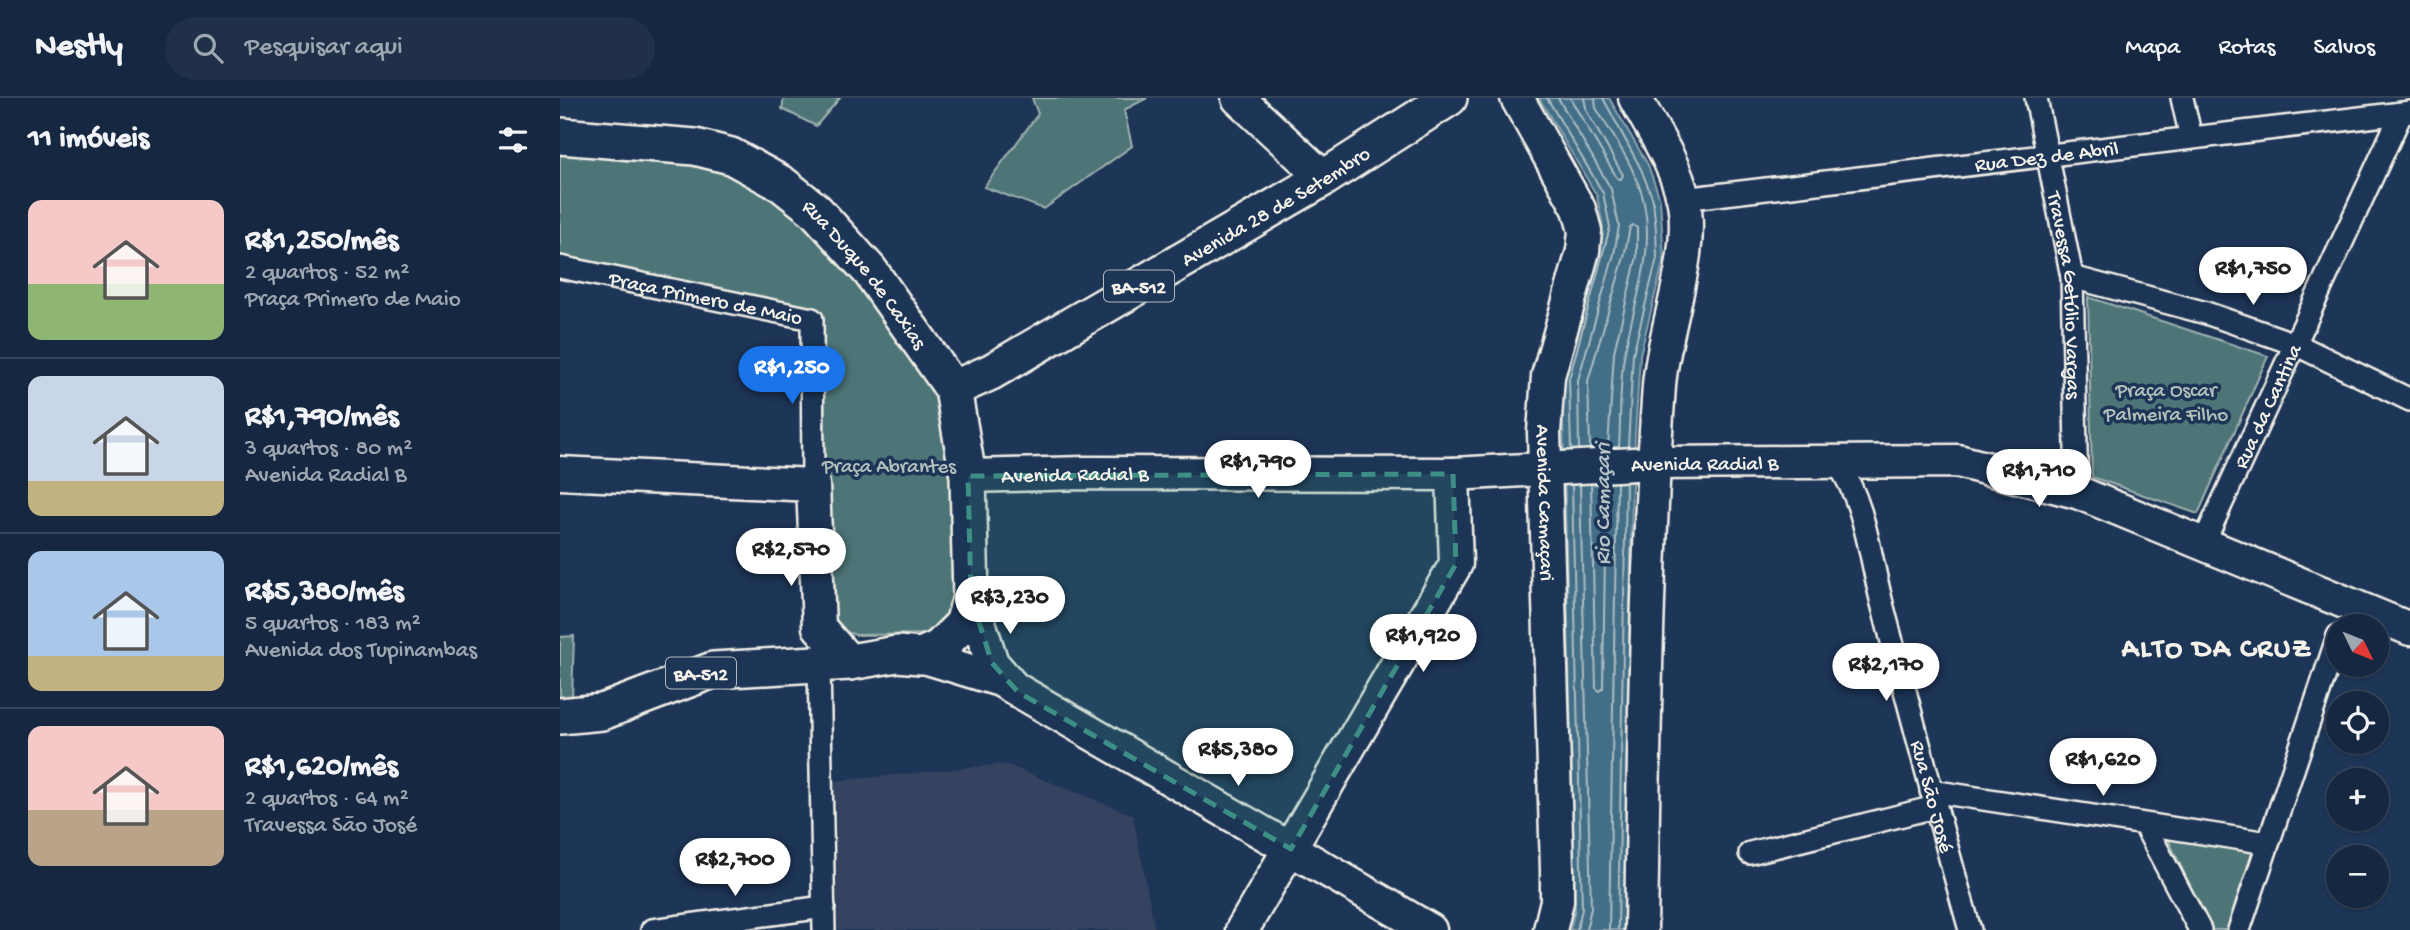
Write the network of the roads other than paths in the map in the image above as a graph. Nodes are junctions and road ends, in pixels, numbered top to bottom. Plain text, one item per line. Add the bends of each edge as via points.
1 (1238, 98) edge
2 (1449, 98) edge
3 (1517, 98) edge
4 (1635, 98) edge
5 (2036, 98) edge
6 (2182, 98) edge
7 (2405, 113) edge
8 (560, 136) edge
9 (2191, 138) junction
10 (2048, 156) junction
11 (1324, 178) junction
12 (1684, 199) junction
13 (560, 267) edge
14 (2072, 277) junction
15 (2295, 344) junction
16 (953, 389) junction
17 (2410, 400) edge
18 (1836, 461) junction
19 (1648, 463) junction
20 (1552, 467) junction
21 (560, 473) edge
22 (1453, 474) junction
23 (968, 476) junction
24 (813, 485) junction
25 (2077, 492) junction
26 (2203, 544) junction
27 (971, 597) junction
28 (2343, 614) edge
29 (2389, 624) edge
30 (2410, 629) edge
31 (921, 656) junction
32 (834, 663) junction
33 (2326, 671) edge
34 (1018, 692) junction
35 (560, 716) edge
36 (1933, 799) junction
37 (2145, 826) junction
38 (2268, 843) junction
39 (1291, 849) junction
40 (1750, 853) dead end
41 (824, 907) junction
42 (652, 930) edge
43 (824, 930) edge
44 (1242, 930) edge
45 (1430, 930) edge
46 (1550, 930) edge
47 (1641, 930) edge
48 (1970, 930) edge
49 (2200, 930) edge
50 (2239, 930) edge

1 - 11 street
2 - 11 main road, Avenida 28 de Setembro / BA-512
3 - 20 street, Avenida Camaçari via 1579,209 1585,231 1548,376
4 - 12 street
5 - 10 street, Travessa Getúlio Vargas
6 - 9 street
7 - 9 street, Rua Dez de Abril
7 - 15 street, Rua da Cantina
8 - 16 main road, Rua Duque de Caxias via 695,147 731,156 782,184 815,209 870,271
9 - 10 street, Rua Dez de Abril
10 - 12 street, Rua Dez de Abril
10 - 14 street, Travessa Getúlio Vargas
11 - 16 main road, Avenida 28 de Setembro / BA-512 via 991,372
12 - 19 street via 1683,251 1661,356
13 - 24 street, Praça Primero de Maio via 812,319
14 - 15 street via 2206,313
14 - 25 street, Travessa Getúlio Vargas
15 - 17 street
15 - 26 street, Rua da Cantina
16 - 23 main road, Rua Duque de Caxias
18 - 19 street, Avenida Radial B
18 - 25 street, Avenida Radial B via 1958,461
18 - 36 street, Rua São José via 1851,482 1862,518
19 - 20 street, Avenida Radial B
19 - 47 street
20 - 22 street, Avenida Radial B
20 - 46 street, Avenida Camaçari via 1557,901
21 - 24 street
22 - 23 street, Avenida Radial B
22 - 39 street via 1456,564
23 - 27 main road, Rua Duque de Caxias
24 - 32 street via 819,627
25 - 26 street, Avenida Radial B
26 - 28 street, Avenida Radial B
27 - 31 main road via 963,624 939,648
27 - 34 street via 992,663
29 - 30 street, Avenida Radial B
31 - 32 main road, BA-512 via 897,654
31 - 34 street via 1000,680
32 - 35 main road, BA-512 via 713,670 603,712
32 - 41 street
33 - 38 street
34 - 39 street
36 - 37 street
36 - 40 street
36 - 48 street, Rua São José
37 - 38 street
37 - 49 street
38 - 50 street
39 - 44 street
39 - 45 street
41 - 42 street
41 - 43 street

